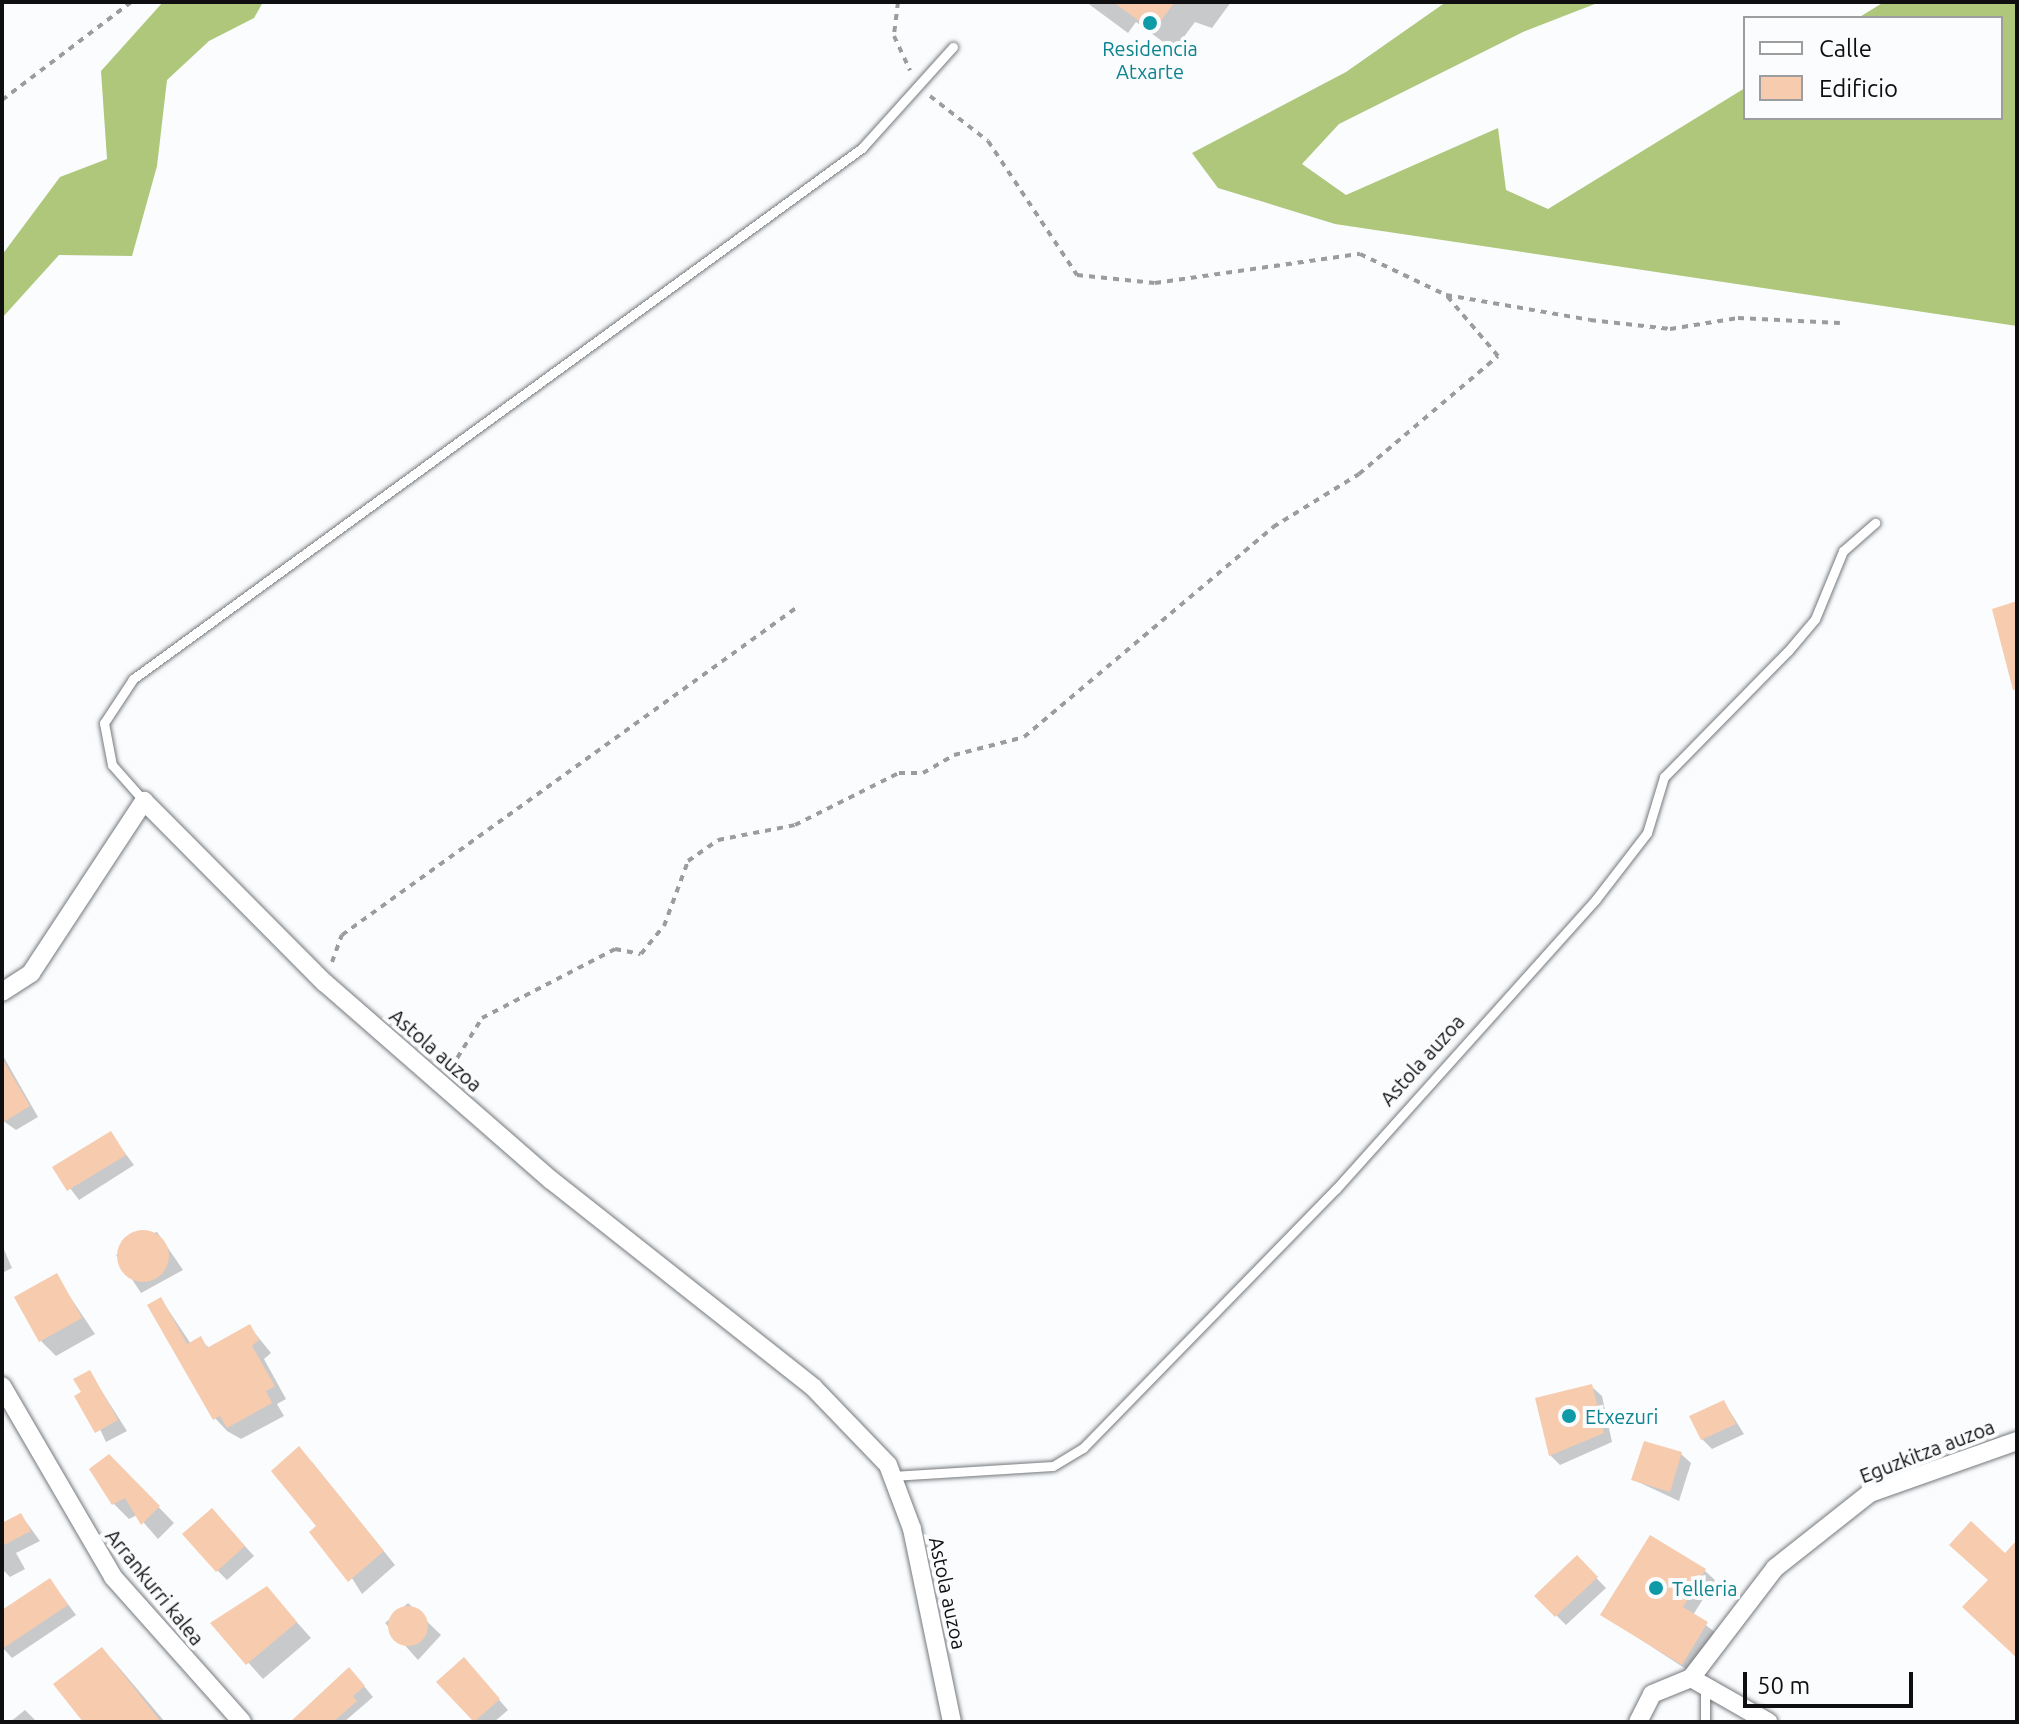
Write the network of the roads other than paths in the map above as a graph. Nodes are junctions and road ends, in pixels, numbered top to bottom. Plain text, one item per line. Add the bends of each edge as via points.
1 (953, 47) dead end
2 (1875, 523) dead end
3 (144, 801) junction
4 (2, 992) edge
5 (2, 1386) edge
6 (2017, 1441) edge
7 (892, 1476) junction
8 (1698, 1681) junction
9 (242, 1722) edge
10 (952, 1722) edge
11 (1638, 1722) edge
12 (1705, 1722) edge
13 (1768, 1722) edge

1 - 3 lane via 862,148 133,679 104,723 112,765
2 - 7 lane, Astola auzoa via 1843,551 1815,619 1664,777 1647,833 1596,899 1336,1189 1083,1448 1053,1466
3 - 4 street via 31,973
3 - 7 street, Astola auzoa via 325,983 745,1340 813,1387
5 - 9 street, Arrankurri kalea via 113,1577
6 - 8 street, Eguzkitza auzoa via 1870,1493 1775,1568
7 - 10 street, Astola auzoa via 912,1529
8 - 11 street via 1652,1694
8 - 12 lane
8 - 13 street

